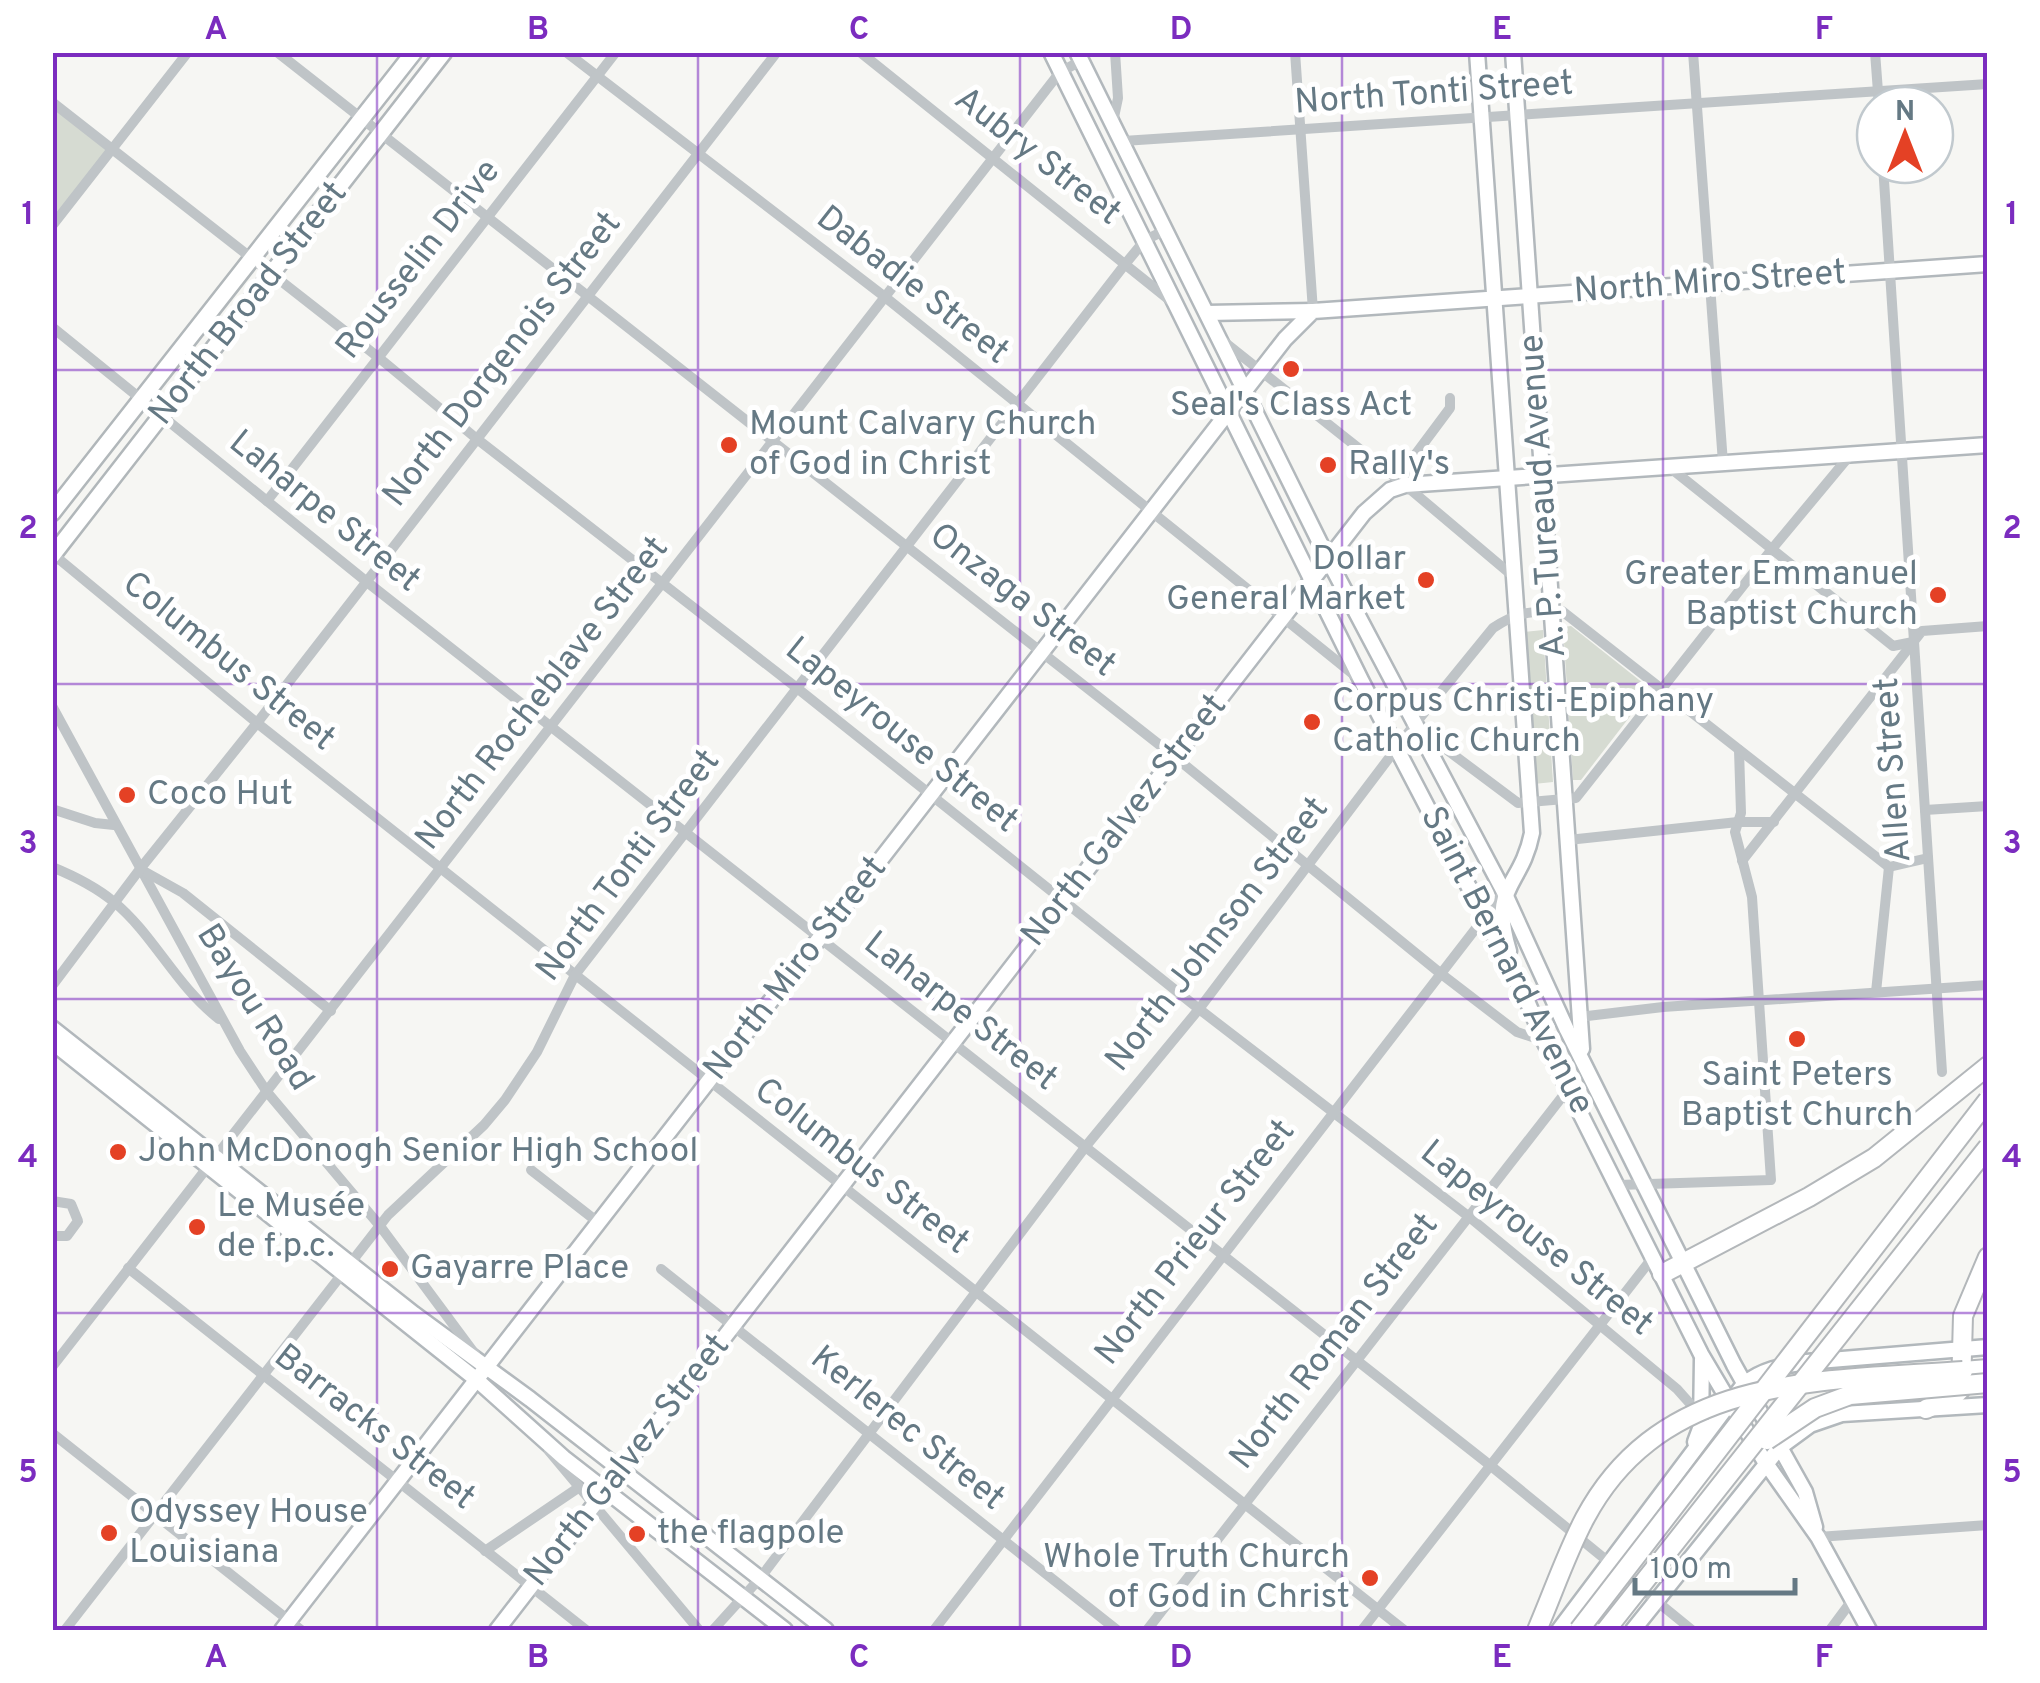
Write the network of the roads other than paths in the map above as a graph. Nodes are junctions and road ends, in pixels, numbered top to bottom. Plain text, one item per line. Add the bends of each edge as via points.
1 (188, 52) edge
2 (278, 52) edge
3 (414, 52) edge
4 (444, 52) edge
5 (566, 52) edge
6 (616, 52) edge
7 (776, 52) edge
8 (860, 52) edge
9 (1051, 52) edge
10 (1115, 52) edge
11 (1295, 52) edge
12 (1477, 52) edge
13 (1513, 52) edge
14 (1693, 52) edge
15 (1875, 52) edge
16 (1080, 56) edge
17 (1060, 72) junction
18 (597, 76) junction
19 (1988, 84) edge
20 (1877, 85) edge
21 (1955, 86) edge
22 (1855, 94) edge
23 (52, 102) edge
24 (1697, 104) junction
25 (1517, 116) junction
26 (362, 119) junction
27 (1482, 119) junction
28 (1113, 124) junction
29 (1300, 131) junction
30 (380, 135) junction
31 (1123, 142) junction
32 (112, 148) junction
33 (696, 156) junction
34 (994, 158) junction
35 (1884, 185) edge
36 (487, 218) junction
37 (52, 226) edge
38 (1166, 230) junction
39 (1145, 240) junction
40 (252, 261) junction
41 (1126, 263) junction
42 (1988, 264) edge
43 (1890, 271) junction
44 (271, 276) junction
45 (1709, 284) junction
46 (1530, 296) junction
47 (586, 298) junction
48 (885, 298) junction
49 (1494, 298) junction
50 (1178, 307) junction
51 (1313, 311) junction
52 (1206, 314) junction
53 (52, 328) edge
54 (1218, 338) junction
55 (378, 357) junction
56 (1260, 372) junction
57 (1244, 391) junction
58 (1450, 398) dead end
59 (142, 402) junction
60 (1018, 403) junction
61 (1227, 413) junction
62 (161, 416) junction
63 (477, 440) junction
64 (775, 441) junction
65 (1988, 444) edge
66 (1903, 450) junction
67 (1851, 454) junction
68 (1722, 463) junction
69 (1668, 466) junction
70 (1542, 475) junction
71 (1507, 478) junction
72 (1406, 485) junction
73 (266, 501) junction
74 (1152, 510) junction
75 (52, 513) edge
76 (907, 546) junction
77 (1772, 549) junction
78 (53, 555) edge
79 (1328, 559) junction
80 (1514, 576) junction
81 (1312, 580) junction
82 (367, 582) junction
83 (663, 584) junction
84 (1552, 612) junction
85 (1517, 613) junction
86 (1284, 617) junction
87 (1988, 626) edge
88 (1914, 642) junction
89 (1042, 652) junction
90 (1361, 680) junction
91 (798, 688) junction
92 (1662, 688) junction
93 (52, 706) edge
94 (257, 723) junction
95 (1414, 725) junction
96 (552, 726) junction
97 (1398, 746) junction
98 (1739, 750) junction
99 (1175, 757) junction
100 (931, 795) junction
101 (1796, 795) junction
102 (1566, 799) junction
103 (1530, 803) junction
104 (1988, 806) edge
105 (52, 809) edge
106 (1925, 810) junction
107 (1738, 822) junction
108 (1774, 822) junction
109 (114, 824) junction
110 (687, 833) junction
111 (1568, 840) junction
112 (1928, 858) junction
113 (1742, 862) junction
114 (1309, 864) junction
115 (52, 868) edge
116 (140, 868) junction
117 (1889, 868) junction
118 (442, 870) junction
119 (1504, 892) junction
120 (1063, 901) junction
121 (114, 902) junction
122 (1484, 919) junction
123 (820, 938) junction
124 (1440, 973) junction
125 (575, 975) junction
126 (52, 986) edge
127 (1988, 986) edge
128 (1522, 989) junction
129 (1936, 989) junction
130 (1876, 992) junction
131 (1758, 1001) junction
132 (1198, 1009) junction
133 (331, 1011) junction
134 (1579, 1017) junction
135 (224, 1023) junction
136 (52, 1028) edge
137 (1567, 1030) junction
138 (1544, 1041) junction
139 (52, 1042) edge
140 (954, 1042) junction
141 (1583, 1059) junction
142 (1988, 1066) edge
143 (1942, 1072) dead end
144 (708, 1082) junction
145 (1569, 1088) junction
146 (268, 1092) junction
147 (1988, 1100) edge
148 (1331, 1113) junction
149 (1086, 1146) junction
150 (1988, 1147) edge
151 (212, 1162) junction
152 (531, 1170) dead end
153 (1645, 1184) junction
154 (842, 1186) junction
155 (1619, 1186) junction
156 (52, 1202) edge
157 (1468, 1216) junction
158 (599, 1223) junction
159 (380, 1226) junction
160 (52, 1236) edge
161 (1224, 1256) junction
162 (1988, 1258) edge
163 (1682, 1263) junction
164 (1658, 1265) junction
165 (128, 1268) junction
166 (346, 1269) junction
167 (662, 1269) dead end
168 (976, 1291) junction
169 (1600, 1325) junction
170 (734, 1326) junction
171 (1988, 1347) edge
172 (1961, 1349) junction
173 (1702, 1354) junction
174 (1356, 1360) junction
175 (484, 1365) junction
176 (52, 1367) edge
177 (1988, 1369) edge
178 (264, 1376) junction
179 (476, 1380) junction
180 (1988, 1382) edge
181 (1744, 1384) junction
182 (1110, 1398) junction
183 (1730, 1404) junction
184 (1988, 1405) edge
185 (1926, 1408) junction
186 (1701, 1426) junction
187 (871, 1432) junction
188 (52, 1433) edge
189 (536, 1435) junction
190 (1780, 1447) junction
191 (1688, 1462) junction
192 (1738, 1462) junction
193 (1765, 1462) junction
194 (1491, 1466) junction
195 (622, 1470) junction
196 (398, 1482) junction
197 (578, 1488) junction
198 (606, 1490) junction
199 (1244, 1504) junction
200 (594, 1506) junction
201 (155, 1514) junction
202 (1988, 1524) edge
203 (1818, 1537) junction
204 (1003, 1542) junction
205 (484, 1550) junction
206 (1608, 1565) junction
207 (760, 1576) junction
208 (530, 1587) junction
209 (744, 1598) junction
210 (1853, 1599) junction
211 (1654, 1603) junction
212 (1378, 1610) junction
213 (291, 1627) edge
214 (65, 1630) edge
215 (497, 1630) edge
216 (586, 1630) edge
217 (699, 1630) edge
218 (714, 1630) edge
219 (785, 1630) edge
220 (826, 1630) edge
221 (934, 1630) edge
222 (1117, 1630) edge
223 (1147, 1630) edge
224 (1362, 1630) edge
225 (1404, 1630) edge
226 (1537, 1630) edge
227 (1558, 1630) edge
228 (1579, 1630) edge
229 (1606, 1630) edge
230 (1633, 1630) edge
231 (1692, 1630) edge
232 (1830, 1630) edge
233 (1869, 1630) edge

1 - 32 street
2 - 26 street, Onzaga Street
3 - 26 main road, North Broad Street
4 - 30 main road, North Broad Street
5 - 18 street, Dabadie Street
6 - 18 street, Rousselin Drive
7 - 33 street, North Dorgenois Street
8 - 34 street, Aubry Street
9 - 17 street, Saint Bernard Avenue
10 - 28 street
11 - 29 street
12 - 27 street, A. P. Tureaud Avenue
13 - 25 street, A. P. Tureaud Avenue
14 - 24 street
15 - 20 street
16 - 17 street, North Rocheblave Street
16 - 28 street, Saint Bernard Avenue
17 - 34 street, North Rocheblave Street
17 - 39 street, Saint Bernard Avenue
18 - 33 street, Dabadie Street
18 - 36 street, Rousselin Drive
19 - 21 street, North Tonti Street
22 - 24 street, North Tonti Street
23 - 32 street, Lapeyrouse Street
24 - 25 street, North Tonti Street
24 - 45 street
25 - 27 street, North Tonti Street
25 - 46 street, A. P. Tureaud Avenue
26 - 30 street, Onzaga Street
26 - 40 main road, North Broad Street
27 - 29 street, North Tonti Street
27 - 49 street, A. P. Tureaud Avenue
28 - 31 street, Saint Bernard Avenue
29 - 31 street, North Tonti Street
29 - 51 street
30 - 36 street, Onzaga Street
30 - 44 main road, North Broad Street
31 - 38 street, Saint Bernard Avenue
32 - 37 street
32 - 40 street, Lapeyrouse Street
33 - 47 street, North Dorgenois Street
33 - 48 street, Dabadie Street
34 - 41 street, Aubry Street
34 - 48 street, North Rocheblave Street
35 - 43 street, Allen Street
36 - 47 street, Onzaga Street
36 - 55 street, Rousselin Drive
38 - 39 street, North Tonti Street
38 - 52 street, Saint Bernard Avenue
39 - 41 street, North Tonti Street
39 - 50 street, Saint Bernard Avenue
40 - 44 street, Lapeyrouse Street
40 - 59 main road, North Broad Street
41 - 50 street, Aubry Street
41 - 60 street, North Tonti Street
42 - 43 street, North Miro Street
43 - 45 street, North Miro Street
43 - 66 street, Allen Street
44 - 55 street, Lapeyrouse Street
44 - 62 main road, North Broad Street
45 - 46 street, North Miro Street
45 - 68 street
46 - 49 street, North Miro Street
46 - 70 street, A. P. Tureaud Avenue
47 - 63 street, North Dorgenois Street
47 - 64 street, Onzaga Street
48 - 60 street, Dabadie Street
48 - 64 street, North Rocheblave Street
49 - 51 street, North Miro Street
49 - 71 street, A. P. Tureaud Avenue
50 - 61 street, Saint Bernard Avenue
51 - 52 street, North Miro Street
51 - 56 street, North Miro Street
52 - 54 street, Saint Bernard Avenue
53 - 59 street, Laharpe Street
54 - 56 street
54 - 57 street, Saint Bernard Avenue
55 - 63 street, Lapeyrouse Street
55 - 73 street, Rousselin Drive
56 - 57 street, North Miro Street
56 - 72 street
57 - 61 street, North Miro Street
57 - 79 street, Saint Bernard Avenue
58 - 72 street via 1450,408 1412,460
59 - 62 street, Laharpe Street
59 - 75 main road, North Broad Street
60 - 74 street, Dabadie Street
60 - 76 street, North Tonti Street
61 - 74 street, North Miro Street
61 - 81 street, Saint Bernard Avenue
62 - 73 street, Laharpe Street
62 - 78 main road, North Broad Street
63 - 82 street, North Dorgenois Street
63 - 83 street, Lapeyrouse Street
64 - 76 street, Onzaga Street
64 - 83 street, North Rocheblave Street
65 - 66 street, North Galvez Street
66 - 67 street, North Galvez Street
66 - 88 street, Allen Street
67 - 68 street, North Galvez Street
67 - 77 street
68 - 69 street, North Galvez Street
69 - 70 street, North Galvez Street
69 - 77 street
70 - 71 street, North Galvez Street
70 - 84 street, A. P. Tureaud Avenue
71 - 72 street, North Galvez Street
71 - 80 street, A. P. Tureaud Avenue
72 - 79 street, North Galvez Street via 1370,506
72 - 80 street
73 - 82 street, Laharpe Street
74 - 86 street, Dabadie Street
74 - 89 street, North Miro Street
76 - 89 street, Onzaga Street
76 - 91 street, North Tonti Street
77 - 88 street via 1893,646
77 - 92 street
78 - 94 street, Columbus Street
79 - 81 street, North Galvez Street
79 - 95 street, Saint Bernard Avenue
80 - 85 street, A. P. Tureaud Avenue
81 - 86 street, North Galvez Street
81 - 90 street, Saint Bernard Avenue
82 - 94 street, North Dorgenois Street
82 - 96 street, Laharpe Street
83 - 91 street, Lapeyrouse Street
83 - 96 street, North Rocheblave Street
84 - 85 street
84 - 92 street via 1562,611
84 - 102 street, A. P. Tureaud Avenue
85 - 95 street, North Johnson Street via 1493,628
85 - 103 street, A. P. Tureaud Avenue
86 - 90 street, Dabadie Street
86 - 99 street, North Galvez Street
87 - 88 street via 1922,631
88 - 101 street
88 - 106 street, Allen Street
89 - 99 street, Onzaga Street
89 - 100 street, North Miro Street
90 - 97 street, Saint Bernard Avenue
91 - 100 street, Lapeyrouse Street
91 - 110 street, North Tonti Street
92 - 98 street
92 - 102 street via 1576,798
93 - 109 street, Bayou Road
94 - 116 street, North Dorgenois Street
94 - 118 street, Columbus Street
95 - 97 street, North Johnson Street
95 - 103 street via 1516,802
95 - 119 street, Saint Bernard Avenue
96 - 110 street, Laharpe Street
96 - 118 street, North Rocheblave Street
97 - 114 street, North Johnson Street
97 - 122 street, Saint Bernard Avenue
98 - 101 street
98 - 107 street
99 - 114 street, Onzaga Street
99 - 120 street, North Galvez Street
100 - 120 street, Lapeyrouse Street
100 - 123 street, North Miro Street
101 - 108 street
101 - 117 street
102 - 103 street
102 - 111 street, A. P. Tureaud Avenue
103 - 119 street, A. P. Tureaud Avenue via 1527,857
104 - 106 street
105 - 109 street
106 - 112 street, Allen Street
107 - 108 street
107 - 111 street
107 - 113 street
108 - 113 street
109 - 116 street, Bayou Road
110 - 123 street, Laharpe Street
110 - 125 street, North Tonti Street
111 - 134 street, A. P. Tureaud Avenue
112 - 117 street
112 - 129 street, Allen Street
113 - 131 street via 1752,898
114 - 124 street, Onzaga Street
114 - 132 street, North Johnson Street
115 - 121 street
116 - 121 street, North Dorgenois Street
116 - 133 street via 184,893
116 - 135 street, Bayou Road
117 - 130 street
118 - 125 street, Columbus Street
118 - 133 street, North Rocheblave Street
119 - 122 street, North Prieur Street
119 - 128 street via 1501,926
119 - 137 street, Saint Bernard Avenue
120 - 132 street, Lapeyrouse Street
120 - 140 street, North Galvez Street
121 - 126 street, North Dorgenois Street
121 - 135 street via 194,1000
122 - 124 street, North Prieur Street
122 - 128 street, Saint Bernard Avenue
123 - 140 street, Laharpe Street
123 - 144 street, North Miro Street
124 - 138 street, Onzaga Street via 1517,1032
124 - 148 street, North Prieur Street
125 - 144 street, Columbus Street
125 - 159 street, North Tonti Street via 505,1100
127 - 129 street
128 - 138 street, Saint Bernard Avenue
129 - 130 street
129 - 143 street, Allen Street
130 - 131 street
131 - 134 street
131 - 153 street via 1772,1180
132 - 148 street, Lapeyrouse Street
132 - 149 street, North Johnson Street
133 - 146 street, North Rocheblave Street
134 - 141 street, A. P. Tureaud Avenue
135 - 146 street, Bayou Road
136 - 151 street
137 - 138 street
137 - 141 street, Saint Bernard Avenue
138 - 145 street, Saint Bernard Avenue
139 - 151 street
140 - 149 street, Laharpe Street
140 - 154 street, North Galvez Street
141 - 153 street, Saint Bernard Avenue
142 - 163 highway via 1896,1142 1809,1197
144 - 154 street, Columbus Street
144 - 158 street, North Miro Street
145 - 155 street, Saint Bernard Avenue
145 - 157 street, North Roman Street
146 - 151 street, North Rocheblave Street
146 - 159 street, Bayou Road
147 - 228 highway, bridge
148 - 157 street, Lapeyrouse Street
148 - 161 street, North Prieur Street
149 - 161 street, Laharpe Street
149 - 168 street, North Johnson Street
150 - 192 highway, bridge
151 - 165 street, North Rocheblave Street
151 - 166 street
152 - 158 street
153 - 155 street
153 - 163 street, Saint Bernard Avenue
154 - 168 street, Columbus Street
154 - 170 street, North Galvez Street
155 - 164 street, Saint Bernard Avenue
156 - 160 street via 71,1204 78,1220 67,1236
157 - 169 street, Lapeyrouse Street
157 - 174 street, North Roman Street
158 - 175 street, North Miro Street
159 - 166 street, North Tonti Street
159 - 175 street, Bayou Road
161 - 174 street, Laharpe Street
161 - 182 street, North Prieur Street
162 - 172 highway via 1963,1316
163 - 164 highway
163 - 181 street, Saint Bernard Avenue
164 - 169 street
164 - 173 street, Saint Bernard Avenue
165 - 176 street, North Rocheblave Street
165 - 178 street, Barracks Street
166 - 175 street
166 - 178 street, North Tonti Street
166 - 179 street
167 - 170 street, Kerlerec Street
168 - 182 street, Columbus Street
168 - 187 street, North Johnson Street
169 - 186 street, Lapeyrouse Street via 1678,1389
169 - 194 street
170 - 187 street, Kerlerec Street
170 - 195 street, North Galvez Street
171 - 172 street
172 - 181 street via 1778,1366
172 - 185 highway via 1959,1392
173 - 183 street, Saint Bernard Avenue
173 - 186 street
174 - 194 street, Laharpe Street
174 - 199 street, North Roman Street
175 - 179 street, North Miro Street
175 - 195 street
177 - 226 highway, bridge via 1791,1385 1681,1419 1638,1448 1602,1490
178 - 196 street, Barracks Street
178 - 201 street, North Tonti Street
179 - 189 street
179 - 196 street, North Miro Street
180 - 192 highway, bridge via 1850,1394 1791,1422
181 - 183 street
181 - 190 street, Saint Bernard Avenue
182 - 199 street, Columbus Street
182 - 204 street, North Prieur Street
183 - 191 street
183 - 193 street, Saint Bernard Avenue
184 - 185 street
185 - 190 street via 1830,1416
186 - 191 street
187 - 204 street, Kerlerec Street
187 - 207 street, North Johnson Street
188 - 201 street
189 - 197 street
189 - 198 street
190 - 193 street
190 - 203 street, Saint Bernard Avenue via 1805,1492
191 - 206 street
192 - 229 highway, bridge
193 - 203 street, Saint Bernard Avenue
193 - 211 street
194 - 206 street, Laharpe Street
194 - 212 street
195 - 198 street, North Galvez Street
195 - 207 street
196 - 205 street, Barracks Street
196 - 213 street, North Miro Street
197 - 200 street
197 - 205 street
198 - 200 street, North Galvez Street
198 - 209 street
199 - 212 street, Columbus Street
199 - 223 street, North Roman Street
200 - 208 street, North Galvez Street
200 - 217 street
201 - 213 street
201 - 214 street, North Tonti Street
202 - 203 street
203 - 210 street, Saint Bernard Avenue
204 - 221 street, North Prieur Street
204 - 222 street, Kerlerec Street
205 - 208 street, Barracks Street
206 - 211 street, Laharpe Street
206 - 227 street
207 - 209 street, North Johnson Street
207 - 220 street
208 - 215 street, North Galvez Street
208 - 216 street, Barracks Street
209 - 218 street, North Johnson Street
209 - 219 street
210 - 232 street
210 - 233 street, Saint Bernard Avenue
211 - 230 street
211 - 231 street, Laharpe Street
212 - 224 street
212 - 225 street, Columbus Street

